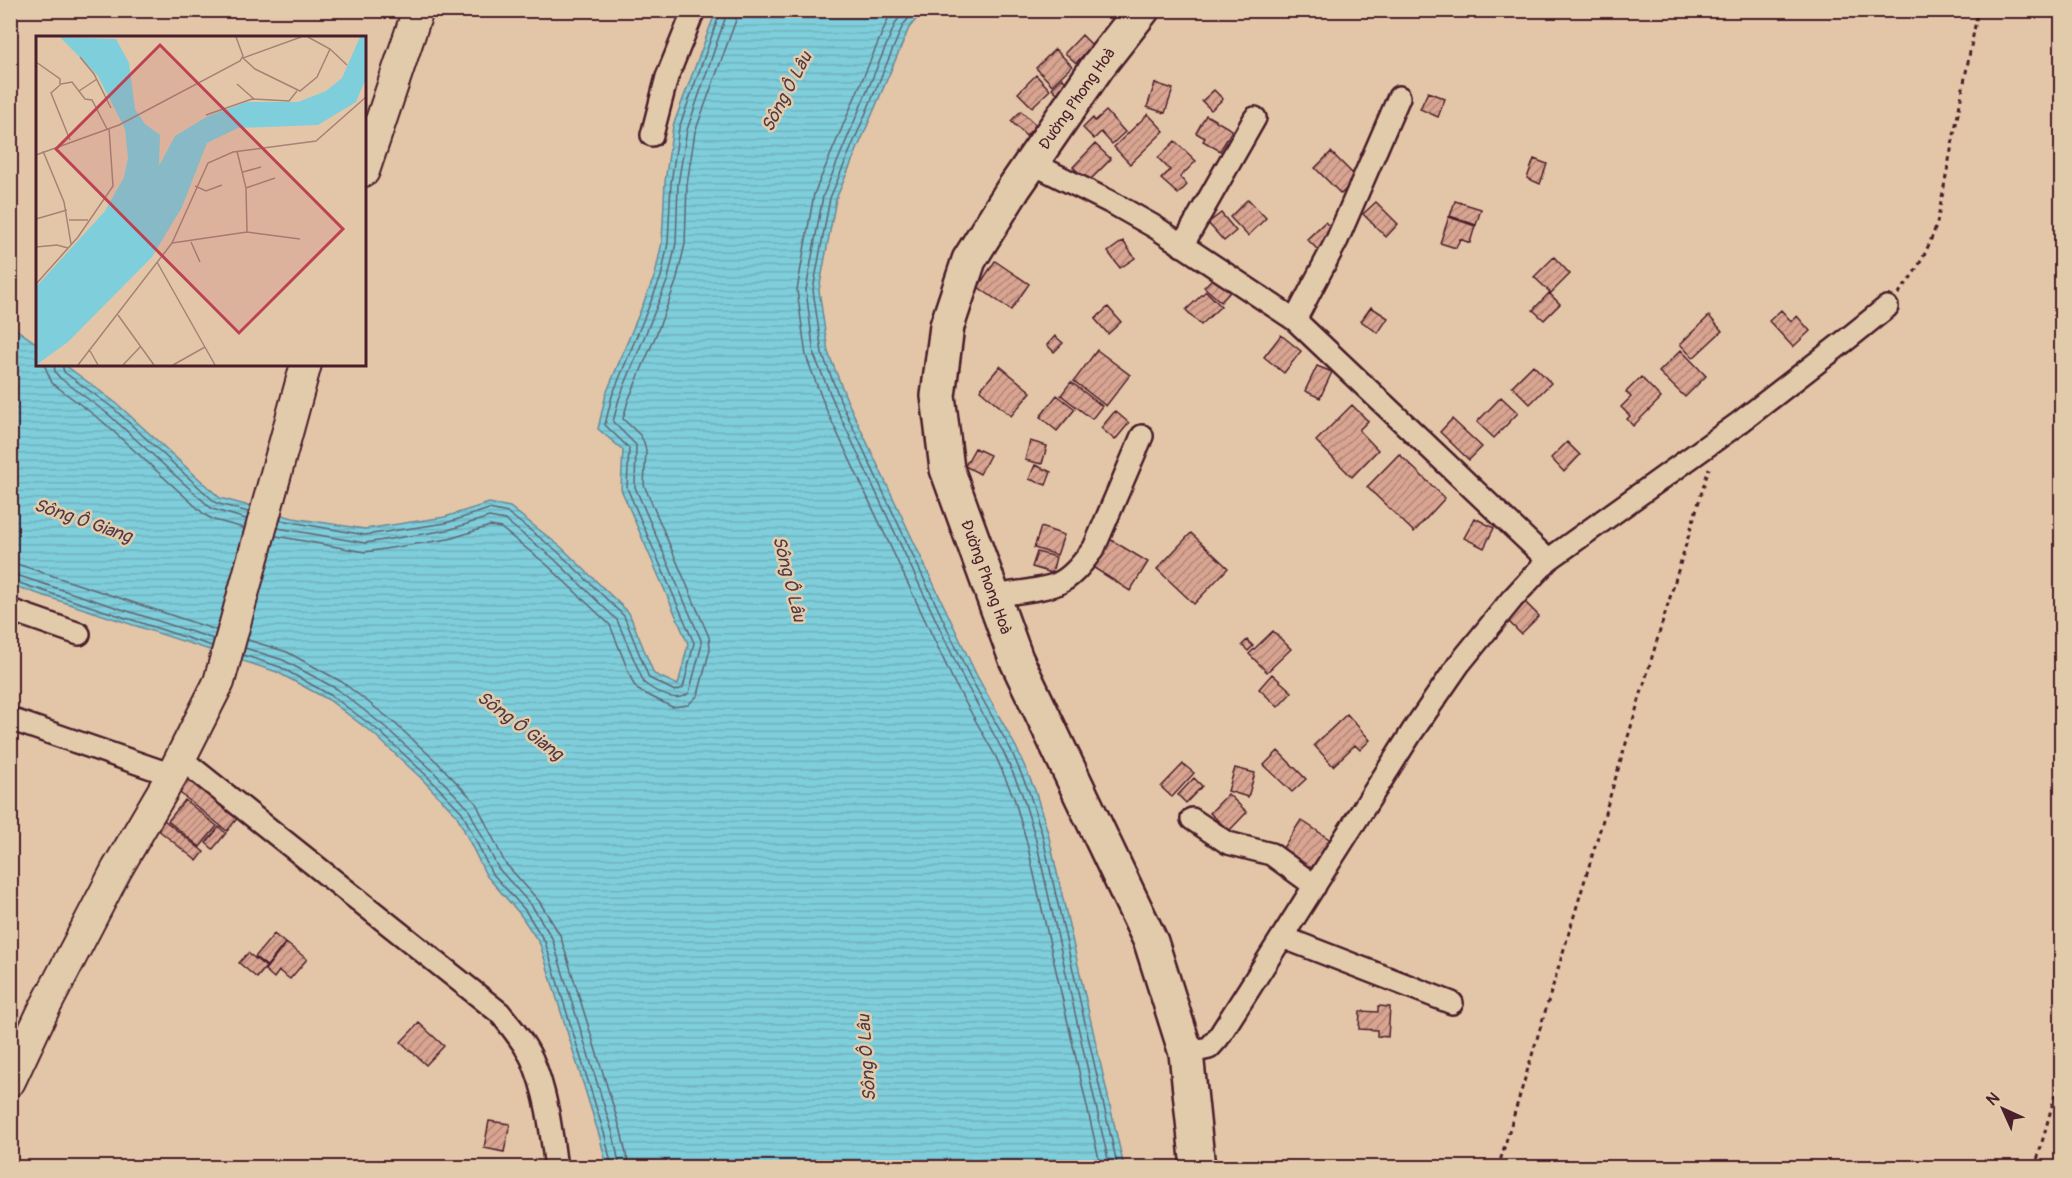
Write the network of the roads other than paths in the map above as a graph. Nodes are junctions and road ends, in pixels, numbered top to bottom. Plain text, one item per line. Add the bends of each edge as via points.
1 (418, 10) edge
2 (694, 10) edge
3 (1142, 10) edge
4 (1399, 97) dead end
5 (1255, 118) dead end
6 (652, 135) dead end
7 (1032, 163) junction
8 (366, 165) edge
9 (1182, 246) junction
10 (1887, 307) road end
11 (1295, 320) junction
12 (305, 366) edge
13 (1142, 436) dead end
14 (1548, 560) junction
15 (993, 596) junction
16 (10, 610) edge
17 (79, 634) dead end
18 (10, 718) edge
19 (176, 766) junction
20 (1192, 819) dead end
21 (1315, 886) junction
22 (1282, 936) junction
23 (1452, 1003) dead end
24 (19, 1039) edge
25 (1186, 1053) junction
26 (10, 1081) edge
27 (556, 1167) edge
28 (1198, 1167) edge

1 - 8 street
2 - 6 street via 667,77
3 - 7 main road, Đường Phong Hoà via 1098,66
4 - 11 street via 1337,240
5 - 9 street
7 - 9 street via 1116,205
7 - 15 main road, Đường Phong Hoà via 969,260 946,326 938,396 947,469
9 - 11 street
10 - 14 street via 1739,423
11 - 14 street
12 - 19 street via 219,682
13 - 15 street via 1094,548 1083,562 1057,584
14 - 21 street via 1459,664
15 - 25 main road, Đường Phong Hoà via 1016,658 1151,942
16 - 17 street
18 - 19 street
19 - 24 street
19 - 27 street via 500,1013 532,1060 546,1102
20 - 21 street via 1228,843 1271,854
21 - 22 street
22 - 23 street
22 - 25 street via 1218,1038 1209,1048
24 - 26 street
25 - 28 main road, Đường Phong Hoà

